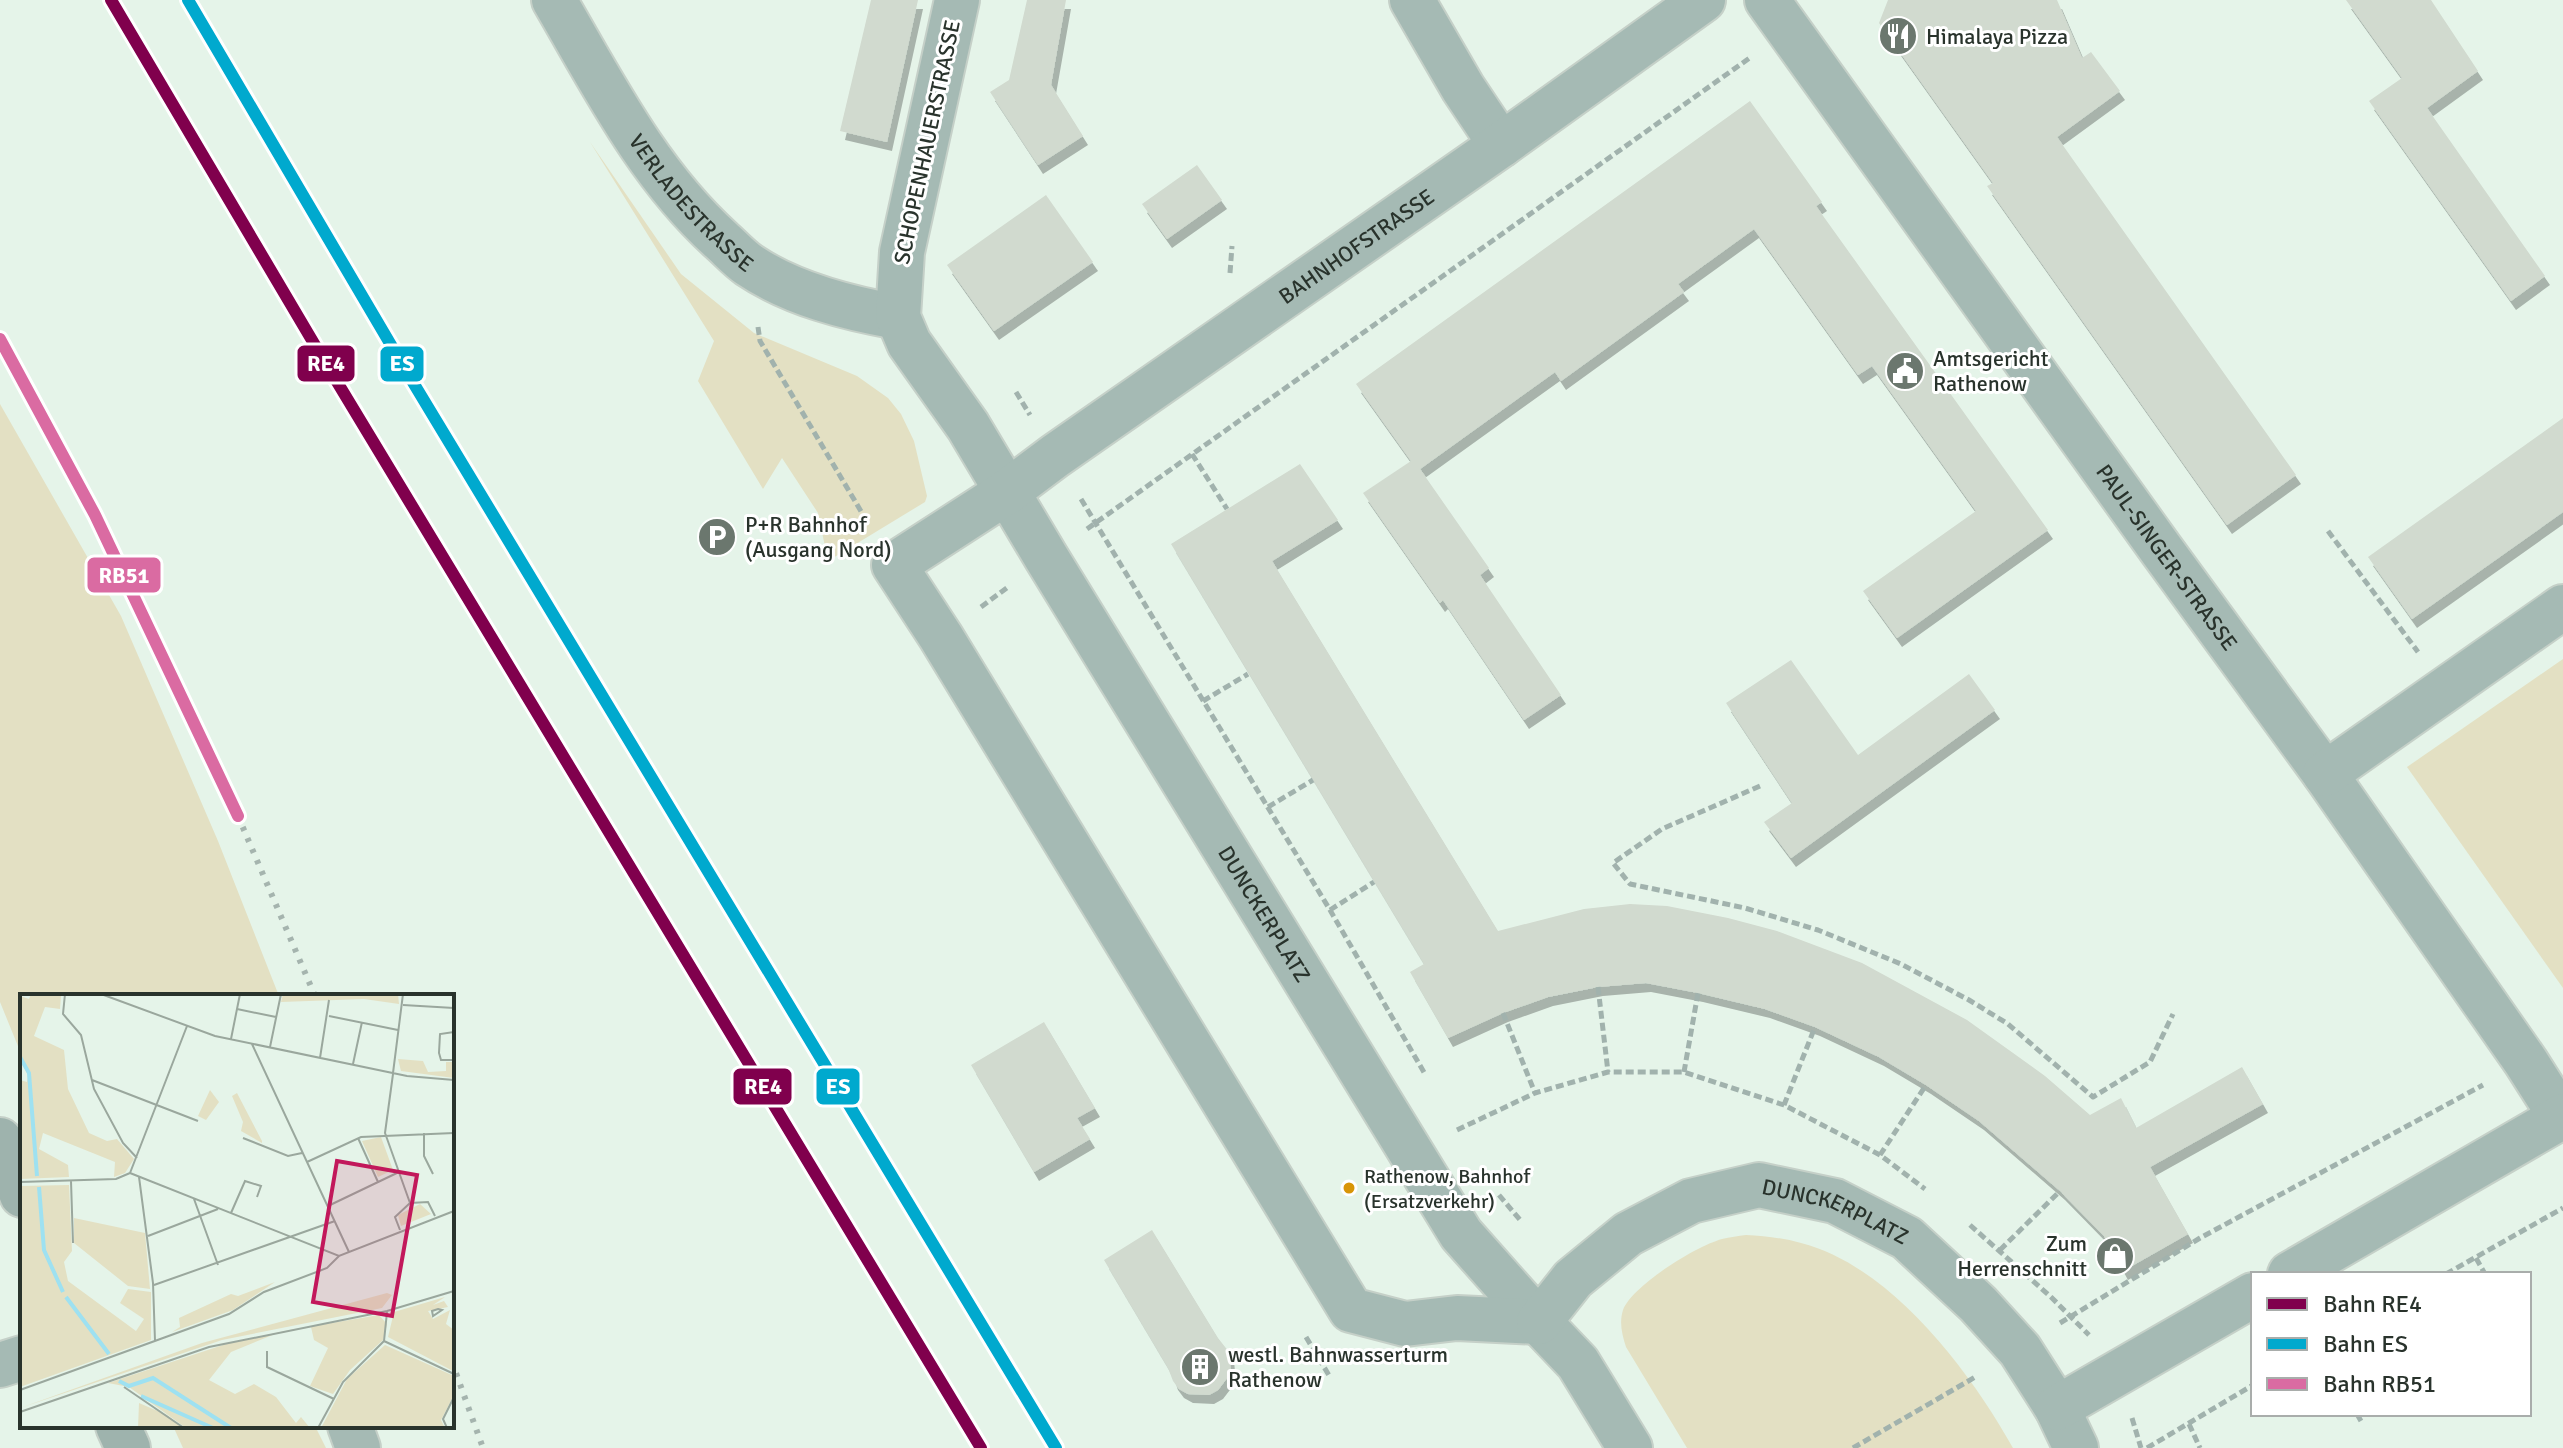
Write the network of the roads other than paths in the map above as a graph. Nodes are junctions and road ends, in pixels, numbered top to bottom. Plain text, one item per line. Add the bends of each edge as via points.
1 (554, 0) edge
2 (957, 0) edge
3 (1412, 0) edge
4 (1703, 0) edge
5 (1778, 15) edge
6 (1501, 145) junction
7 (898, 317) junction
8 (1007, 492) junction
9 (2563, 607) edge
10 (2325, 774) junction
11 (2562, 1116) edge
12 (0, 1140) edge
13 (20, 1190) edge
14 (2293, 1272) edge
15 (2251, 1296) edge
16 (1539, 1322) junction
17 (20, 1359) edge
18 (0, 1365) edge
19 (2057, 1408) junction
20 (119, 1428) edge
21 (351, 1428) edge
22 (128, 1448) edge
23 (358, 1448) edge
24 (1630, 1448) edge
25 (2076, 1448) edge

1 - 7 street, VERLADESTRASSE via 641,148 700,221 747,264 780,283 854,309
2 - 7 street, SCHOPENHAUERSTRASSE via 902,252
3 - 6 street
4 - 6 street, BAHNHOFSTRASSE
5 - 10 street, PAUL-SINGER-STRASSE
6 - 8 street, BAHNHOFSTRASSE
7 - 8 street via 909,343
8 - 16 street, DUNCKERPLATZ via 1461,1234
8 - 16 street, BAHNHOFSTRASSE via 894,565 1351,1310 1405,1324 1457,1318
9 - 10 street
10 - 11 street, PAUL-SINGER-STRASSE
11 - 14 street
12 - 13 main road
15 - 19 street
16 - 19 street, DUNCKERPLATZ via 1573,1279 1628,1234 1691,1201 1759,1185 1835,1201 1907,1238 2020,1350
16 - 24 street, DUNCKERPLATZ via 1578,1363
17 - 18 street
19 - 25 street, DUNCKERPLATZ
20 - 22 main road
21 - 23 street

